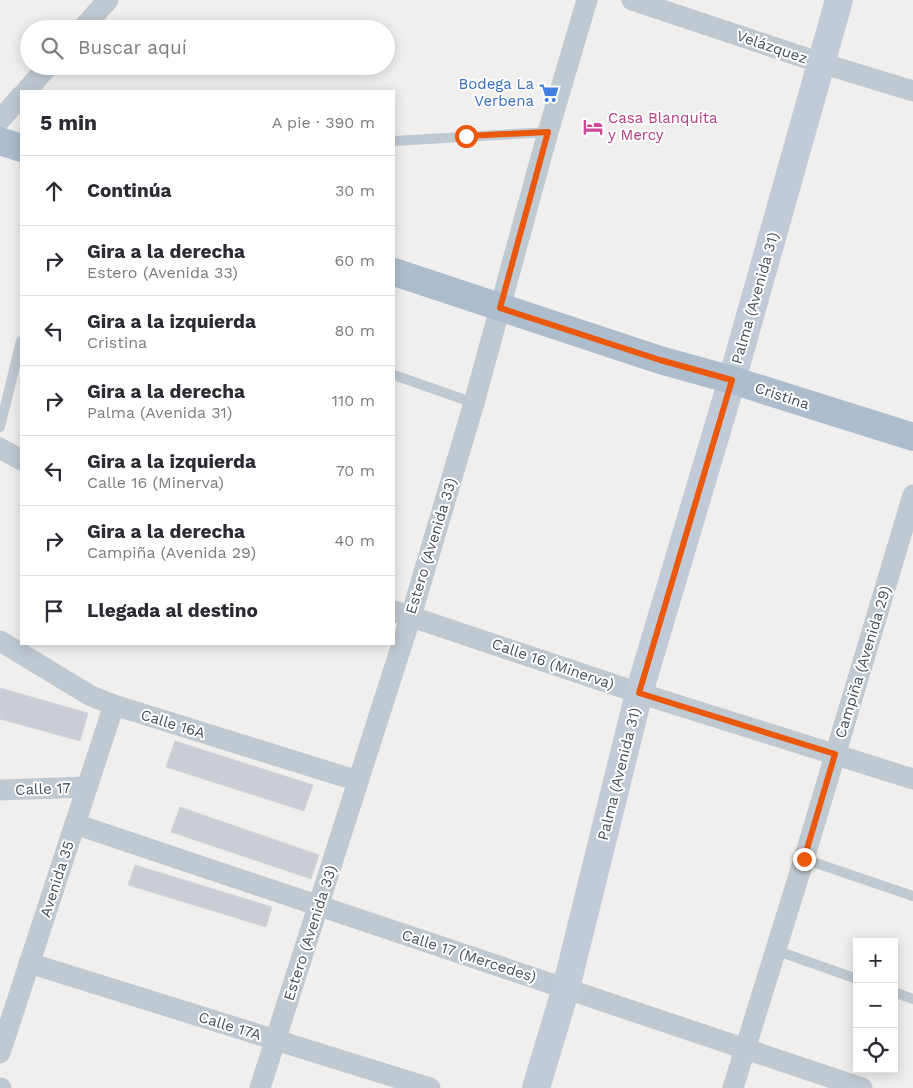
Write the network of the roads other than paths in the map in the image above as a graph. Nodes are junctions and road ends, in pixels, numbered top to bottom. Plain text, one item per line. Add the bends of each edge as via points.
1 (108, 0) edge
2 (587, 0) edge
3 (632, 0) edge
4 (839, 0) edge
5 (90, 20) edge
6 (821, 63) junction
7 (40, 75) edge
8 (27, 90) edge
9 (913, 91) edge
10 (20, 97) edge
11 (0, 120) edge
12 (548, 132) junction
13 (0, 141) edge
14 (395, 141) edge
15 (20, 148) edge
16 (395, 272) edge
17 (500, 308) junction
18 (20, 344) edge
19 (395, 375) edge
20 (732, 380) junction
21 (474, 403) junction
22 (0, 426) edge
23 (913, 437) edge
24 (0, 448) edge
25 (20, 459) edge
26 (913, 495) edge
27 (402, 613) edge
28 (395, 640) edge
29 (1, 643) edge
30 (394, 645) edge
31 (639, 693) junction
32 (114, 705) junction
33 (835, 754) junction
34 (913, 779) edge
35 (358, 781) junction
36 (87, 787) junction
37 (0, 790) edge
38 (75, 824) junction
39 (804, 859) junction
40 (913, 896) edge
41 (318, 906) junction
42 (775, 950) junction
43 (29, 963) junction
44 (853, 978) edge
45 (566, 988) junction
46 (898, 993) edge
47 (913, 999) edge
48 (275, 1041) junction
49 (746, 1048) junction
50 (0, 1053) edge
51 (260, 1088) edge
52 (430, 1088) edge
53 (536, 1088) edge
54 (733, 1088) edge
55 (862, 1088) edge

1 - 5 street
2 - 12 street, Estero (Avenida 33)
3 - 6 street, Velázquez
4 - 6 street, Palma (Avenida 31)
6 - 9 street, Velázquez
6 - 20 street, Palma (Avenida 31)
7 - 8 street
10 - 11 street
12 - 14 lane
12 - 17 street, Estero (Avenida 33)
13 - 15 main road
16 - 17 main road, Cristina
17 - 20 main road, Cristina
17 - 21 street, Estero (Avenida 33)
18 - 22 lane
19 - 21 lane
20 - 23 main road, Cristina
20 - 31 street, Palma (Avenida 31)
21 - 27 street, Estero (Avenida 33)
24 - 25 street
26 - 33 street, Campiña (Avenida 29)
27 - 28 street, Estero (Avenida 33)
27 - 31 street, Calle 16 (Minerva)
29 - 32 street, Calle 16A via 91,696
30 - 35 street, Estero (Avenida 33)
31 - 33 street, Calle 16 (Minerva)
31 - 45 street, Palma (Avenida 31)
32 - 35 street, Calle 16A
32 - 36 street, Avenida 35
33 - 34 street, Calle 16 (Minerva)
33 - 39 street, Campiña (Avenida 29)
35 - 41 street, Estero (Avenida 33)
36 - 37 street, Calle 17
36 - 38 street, Avenida 35
38 - 41 street, Calle 17 (Mercedes)
38 - 43 street, Avenida 35
39 - 40 lane
39 - 42 street, Campiña (Avenida 29)
41 - 45 street, Calle 17 (Mercedes)
41 - 48 street, Estero (Avenida 33)
42 - 44 lane
42 - 49 street, Campiña (Avenida 29)
43 - 48 street, Calle 17A
43 - 50 street, Avenida 35
45 - 49 street, Calle 17 (Mercedes)
45 - 53 street, Palma (Avenida 31)
46 - 47 lane
48 - 51 street, Estero (Avenida 33)
48 - 52 street, Calle 17A
49 - 54 street, Campiña (Avenida 29)
49 - 55 street, Calle 17 (Mercedes)

